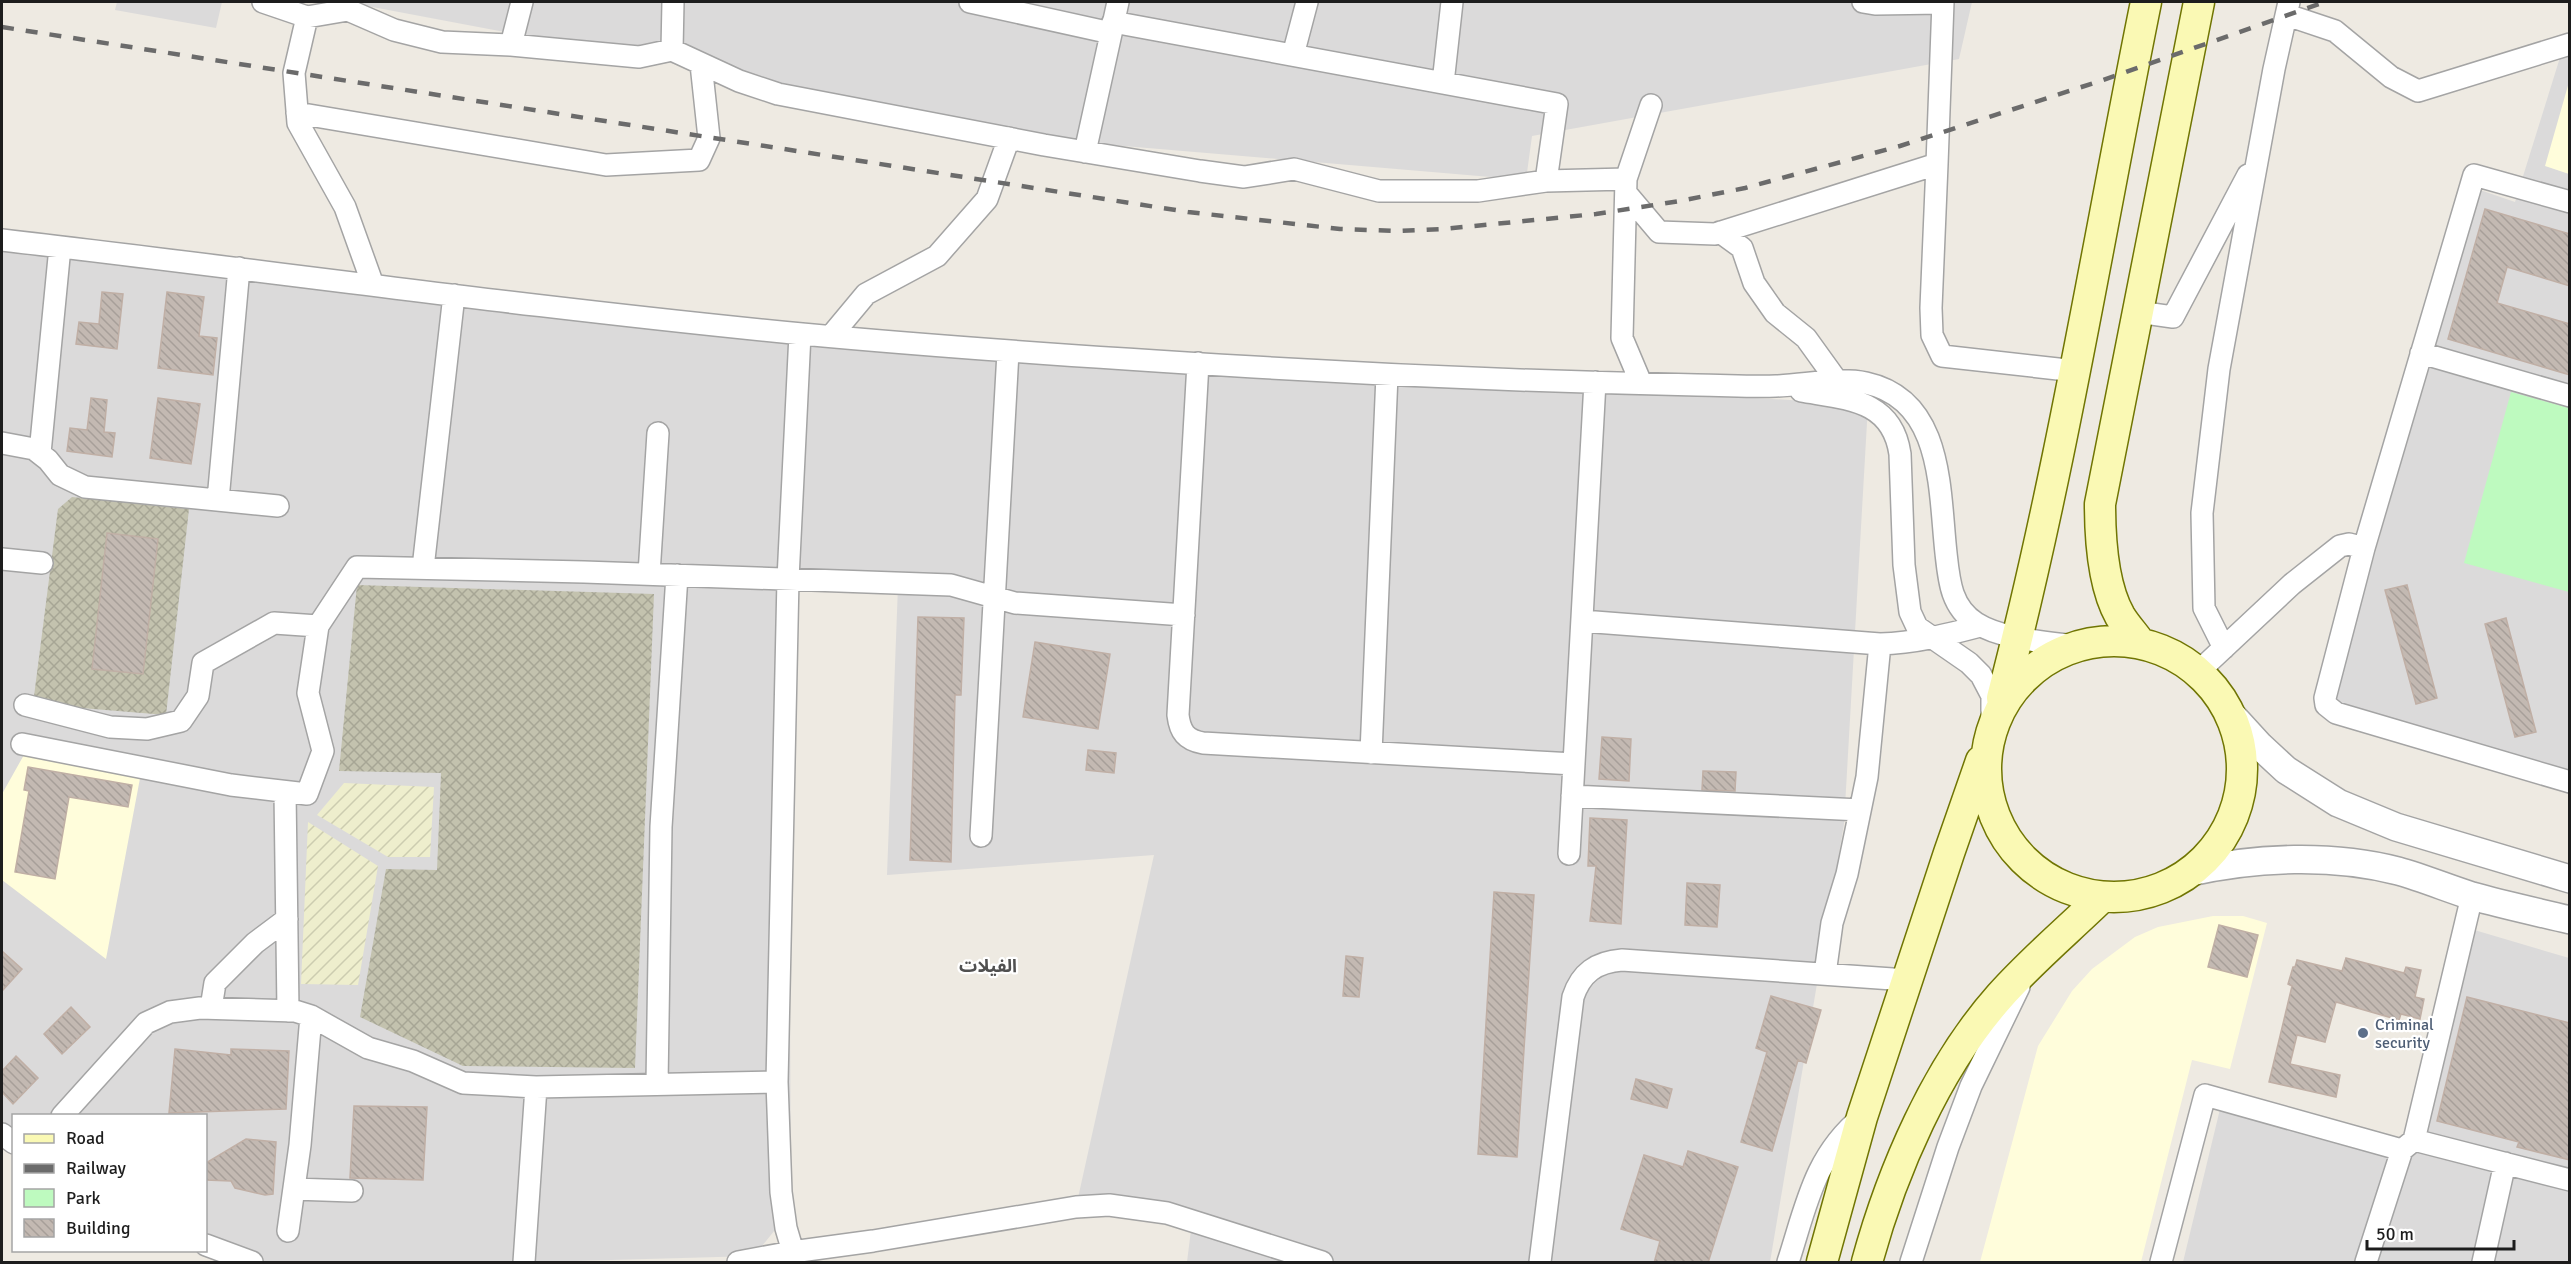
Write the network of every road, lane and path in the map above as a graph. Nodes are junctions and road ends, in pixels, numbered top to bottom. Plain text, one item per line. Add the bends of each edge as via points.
1 (263, 2) edge
2 (522, 2) edge
3 (673, 2) edge
4 (970, 2) edge
5 (1118, 2) edge
6 (1307, 2) edge
7 (1452, 2) edge
8 (1863, 2) edge
9 (1942, 2) edge
10 (2146, 2) edge
11 (2199, 2) edge
12 (1008, 6) edge
13 (2288, 8) edge
14 (307, 17) junction
15 (1112, 27) junction
16 (2570, 44) edge
17 (511, 45) junction
18 (672, 50) junction
19 (1293, 55) junction
20 (701, 64) junction
21 (1443, 83) junction
22 (1651, 105) dead end
23 (297, 113) junction
24 (1009, 138) junction
25 (1084, 152) junction
26 (2258, 156) junction
27 (1937, 164) junction
28 (1546, 181) junction
29 (1626, 186) junction
30 (2570, 201) edge
31 (1720, 232) junction
32 (2, 240) edge
33 (60, 247) junction
34 (239, 268) junction
35 (373, 285) junction
36 (454, 295) junction
37 (2138, 312) junction
38 (800, 334) junction
39 (831, 336) junction
40 (1008, 352) junction
41 (2421, 353) junction
42 (1198, 363) junction
43 (2076, 371) junction
44 (1387, 375) junction
45 (1837, 381) junction
46 (1595, 382) junction
47 (1641, 384) junction
48 (1774, 386) junction
49 (2570, 396) edge
50 (658, 433) dead end
51 (2, 443) edge
52 (40, 453) junction
53 (218, 500) junction
54 (278, 506) dead end
55 (2364, 548) junction
56 (2, 560) edge
57 (42, 563) dead end
58 (423, 568) junction
59 (650, 574) junction
60 (677, 575) junction
61 (788, 579) junction
62 (994, 597) junction
63 (1184, 615) junction
64 (1582, 621) junction
65 (318, 626) junction
66 (1980, 626) junction
67 (2018, 637) junction
68 (1932, 639) junction
69 (2140, 643) junction
70 (1880, 644) junction
71 (2075, 646) junction
72 (2224, 648) junction
73 (2198, 672) junction
74 (25, 705) dead end
75 (2228, 711) junction
76 (1993, 727) junction
77 (22, 744) dead end
78 (1371, 753) junction
79 (1574, 764) junction
80 (2570, 782) edge
81 (285, 792) junction
82 (1572, 796) junction
83 (1860, 810) junction
84 (981, 836) dead end
85 (1569, 854) dead end
86 (2190, 872) junction
87 (2570, 879) edge
88 (2472, 896) junction
89 (2102, 898) junction
90 (287, 919) junction
91 (2570, 920) edge
92 (2028, 968) junction
93 (1825, 974) junction
94 (1907, 980) junction
95 (211, 1008) junction
96 (288, 1011) junction
97 (311, 1016) junction
98 (777, 1082) junction
99 (657, 1084) junction
100 (536, 1087) junction
101 (64, 1114) edge
102 (1862, 1117) junction
103 (2408, 1145) junction
104 (2505, 1163) junction
105 (2570, 1180) edge
106 (294, 1189) junction
107 (352, 1191) dead end
108 (288, 1231) dead end
109 (207, 1245) edge
110 (836, 1254) edge
111 (794, 1257) edge
112 (252, 1263) edge
113 (524, 1263) edge
114 (738, 1263) edge
115 (1322, 1263) edge
116 (1540, 1263) edge
117 (1788, 1263) edge
118 (1822, 1263) edge
119 (1867, 1263) edge
120 (1911, 1263) edge
121 (2161, 1263) edge
122 (2366, 1263) edge
123 (2483, 1263) edge

1 - 14 street
2 - 17 street
3 - 18 street
4 - 12 street
5 - 15 street
6 - 19 street
7 - 21 street
8 - 9 street
9 - 27 street
10 - 43 main road
11 - 37 main road
12 - 15 street
13 - 16 street via 2335,31 2391,77 2418,91
13 - 26 street
14 - 17 street via 348,10 394,30 442,42
14 - 23 street via 294,73
15 - 19 street
15 - 25 street
17 - 18 street via 639,57
18 - 20 street
19 - 21 street
20 - 23 street via 709,138 699,160 606,165
20 - 24 street via 778,94
21 - 28 street via 1557,104
22 - 29 street
23 - 35 street via 298,123 345,207
24 - 25 street
24 - 39 street via 987,199 937,256 866,294
25 - 28 street via 1244,177 1294,169 1378,191 1478,191
26 - 37 street via 2173,317
26 - 72 street via 2219,369 2202,513 2204,608
27 - 31 street
27 - 43 street via 1931,308 1932,335 1942,356
28 - 29 street
29 - 31 street via 1659,232
29 - 47 street via 1622,338
30 - 41 street via 2474,175
31 - 45 street via 1742,248 1754,283 1775,313 1806,338
32 - 33 street
33 - 34 street
33 - 52 street
34 - 35 street
34 - 53 street
35 - 36 street
36 - 38 street
36 - 58 street
37 - 69 main road via 2100,504 2100,527 2112,594 2120,615
38 - 39 street
38 - 61 street
39 - 40 street
40 - 42 street
40 - 62 street
41 - 49 street
41 - 55 street
42 - 44 street
42 - 63 street
43 - 67 main road
44 - 46 street
44 - 78 street
45 - 48 street
45 - 66 street via 1857,381 1887,390 1921,420 1934,458 1952,592 1958,606
46 - 47 street
46 - 64 street
47 - 48 street
48 - 68 street via 1861,403 1877,411 1890,426 1899,444 1910,612 1917,627
50 - 59 street
51 - 52 street
52 - 53 street via 60,475 85,487
53 - 54 street
55 - 72 street via 2340,546 2292,584
55 - 80 street via 2326,689 2326,705 2336,713
56 - 57 street
58 - 59 street
58 - 65 street via 357,567
59 - 60 street
60 - 61 street
60 - 99 street via 661,827
61 - 62 street via 951,585
61 - 98 street
62 - 63 street via 1015,603
62 - 84 street
63 - 78 street via 1178,715 1179,727 1192,741
64 - 70 street
64 - 79 street
65 - 74 street via 274,623 203,663 198,696 181,721 147,729 110,727
65 - 81 street via 308,693 323,751 307,794
66 - 67 street
66 - 68 street
67 - 71 street
67 - 76 main road
68 - 70 street
68 - 76 street via 1969,663 1987,684 1992,696
69 - 71 main road via 2108,640
69 - 73 main road via 2171,654
70 - 83 street via 1869,765
71 - 76 main road via 2032,670 2013,690
72 - 73 street
73 - 75 main road
75 - 86 main road via 2240,745 2239,799 2216,847
75 - 87 street via 2286,770 2338,803 2396,827
76 - 89 main road via 1985,768 1988,795 1996,821 2010,845 2050,881
76 - 94 main road
77 - 81 street
78 - 79 street
79 - 82 street
81 - 90 street
82 - 83 street
82 - 85 street
83 - 93 street via 1832,923
86 - 88 street via 2260,862 2338,862 2398,871
86 - 89 main road via 2148,893
88 - 91 street
88 - 103 street
89 - 92 main road
90 - 95 street via 255,943 215,983
90 - 96 street
92 - 119 main road via 1972,1033 1916,1126 1883,1209
92 - 120 street via 1971,1086
93 - 94 street
93 - 116 street via 1622,960 1608,961 1585,974 1573,997
94 - 102 main road
95 - 96 street
95 - 101 street via 185,1008 146,1023
96 - 97 street
97 - 100 street via 368,1048 413,1060 463,1083
97 - 106 street
98 - 99 street
98 - 111 street via 782,1192
99 - 100 street
100 - 113 street
102 - 117 street via 1838,1139 1820,1166
102 - 118 main road
103 - 104 street
103 - 121 street via 2205,1095
103 - 122 street
104 - 105 street
104 - 123 street
106 - 107 street
106 - 108 street
109 - 112 street
110 - 111 street
110 - 115 street via 1076,1207 1109,1205 1167,1213
111 - 114 street

